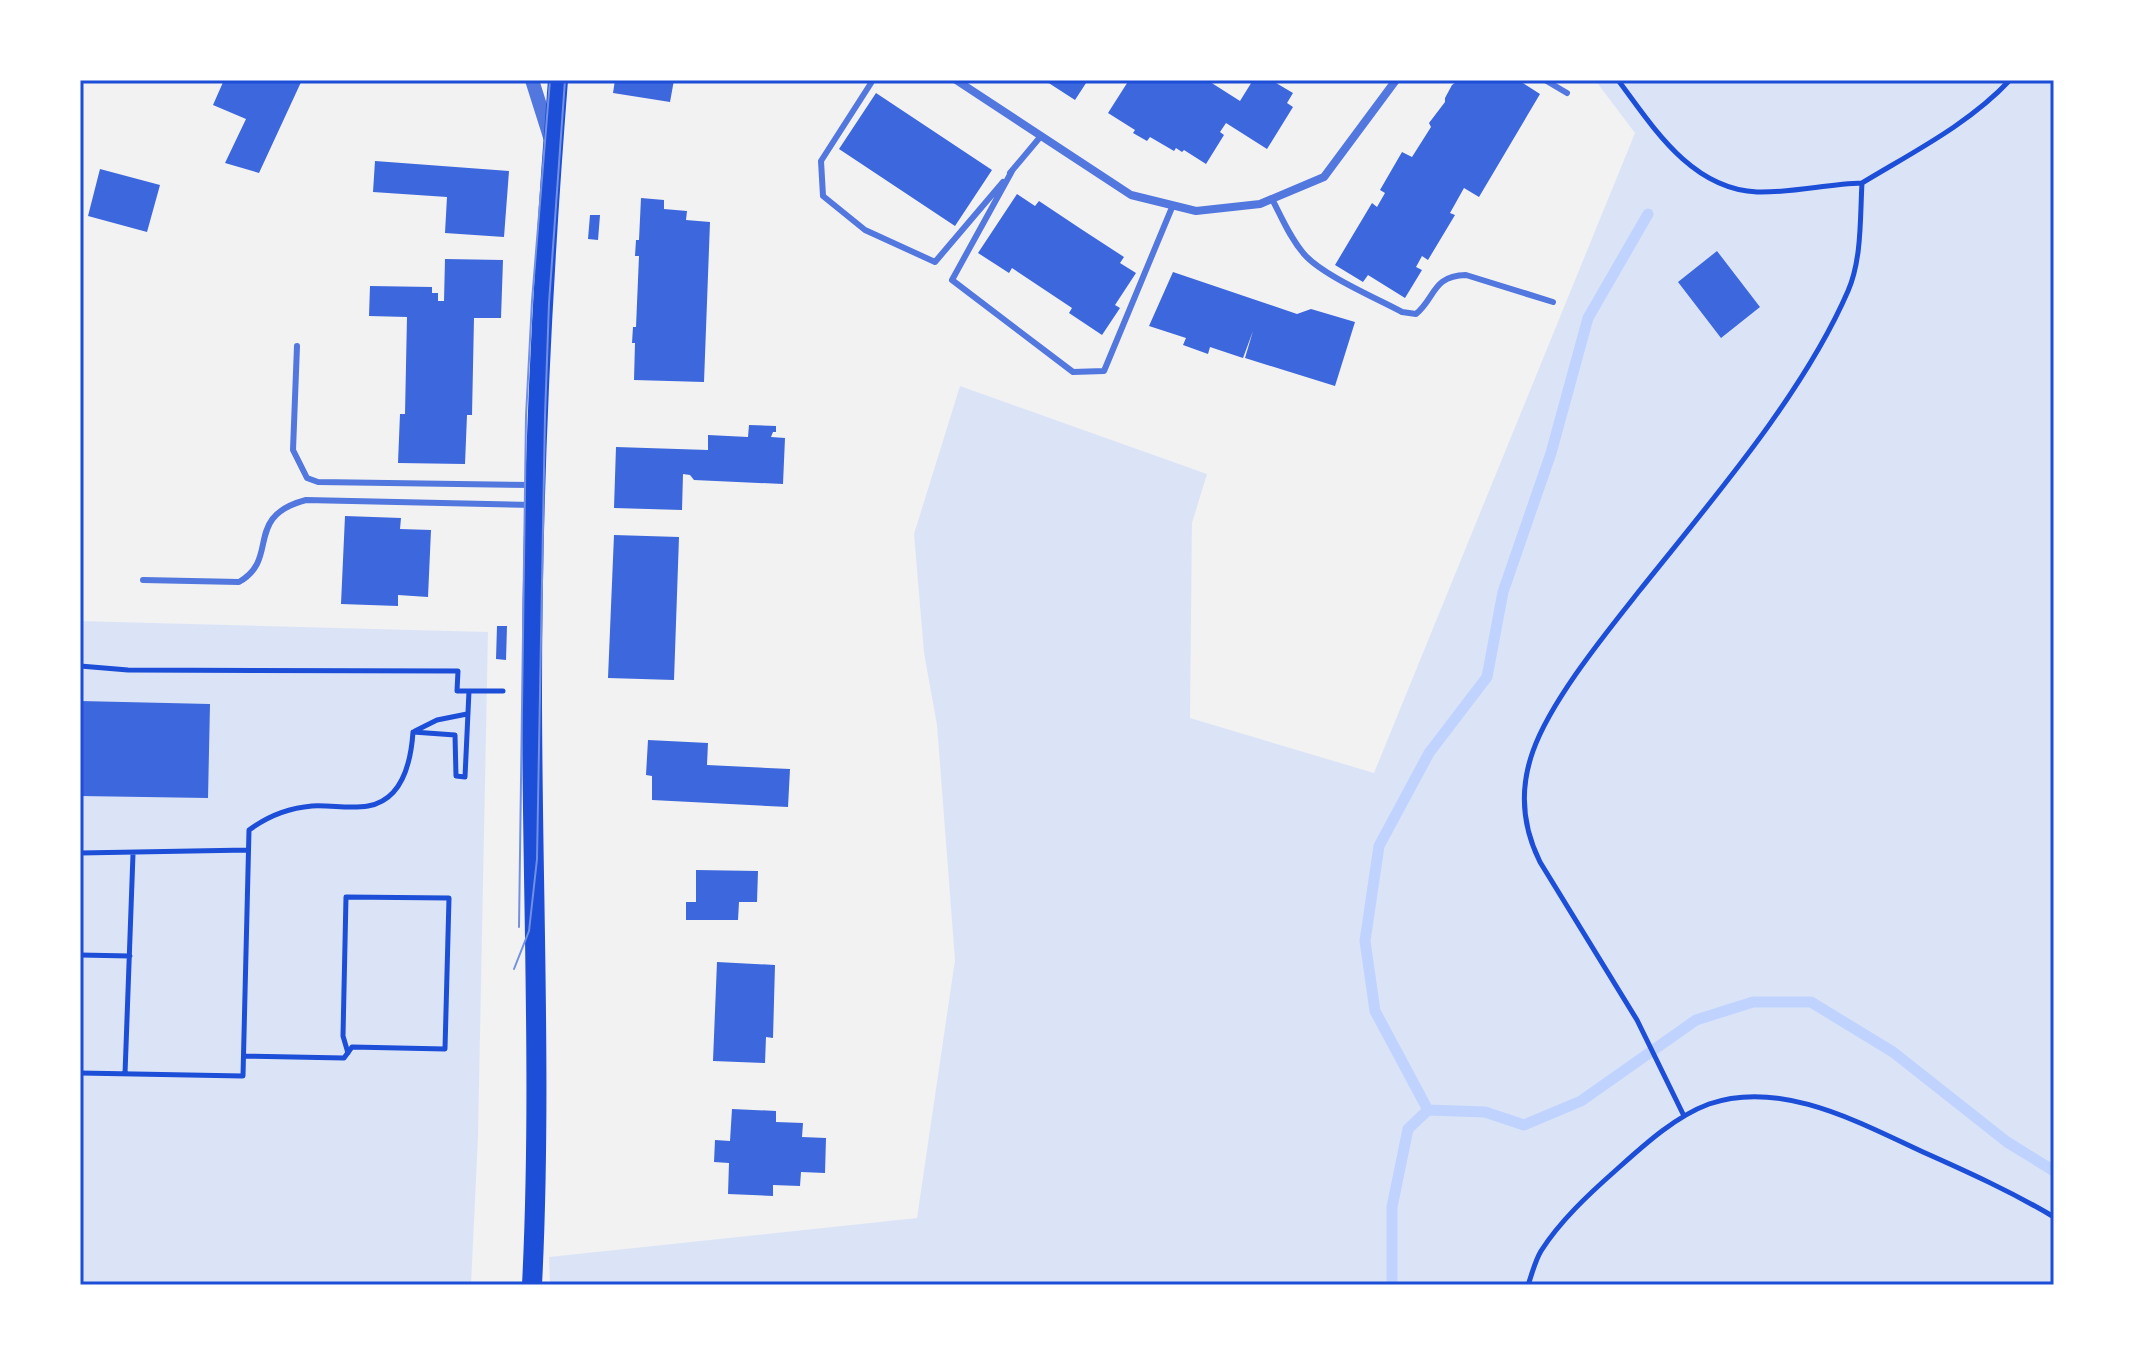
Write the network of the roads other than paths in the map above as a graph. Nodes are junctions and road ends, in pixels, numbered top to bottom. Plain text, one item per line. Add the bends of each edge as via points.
1 (532, 80) edge
2 (558, 80) edge
3 (873, 80) edge
4 (956, 80) edge
5 (1396, 80) edge
6 (1545, 80) edge
7 (1567, 93) dead end
8 (1041, 136) junction
9 (553, 146) junction
10 (1012, 171) junction
11 (1272, 199) junction
12 (1173, 205) junction
13 (1553, 302) dead end
14 (297, 346) dead end
15 (537, 495) junction
16 (143, 580) dead end
17 (532, 1285) edge

1 - 9 street
2 - 9 main road
3 - 10 lane via 821,161 823,196 865,230 935,262
4 - 8 street
5 - 11 street via 1324,177
6 - 7 lane
8 - 10 lane
8 - 12 street via 1131,195
9 - 15 main road
10 - 12 lane via 952,280 1073,372 1104,371
11 - 12 street via 1196,211
11 - 13 lane via 1305,256 1402,312 1416,314 1451,275
14 - 15 lane via 293,450 307,478
15 - 16 lane via 306,500 279,509 271,518 257,568 239,582
15 - 17 main road

